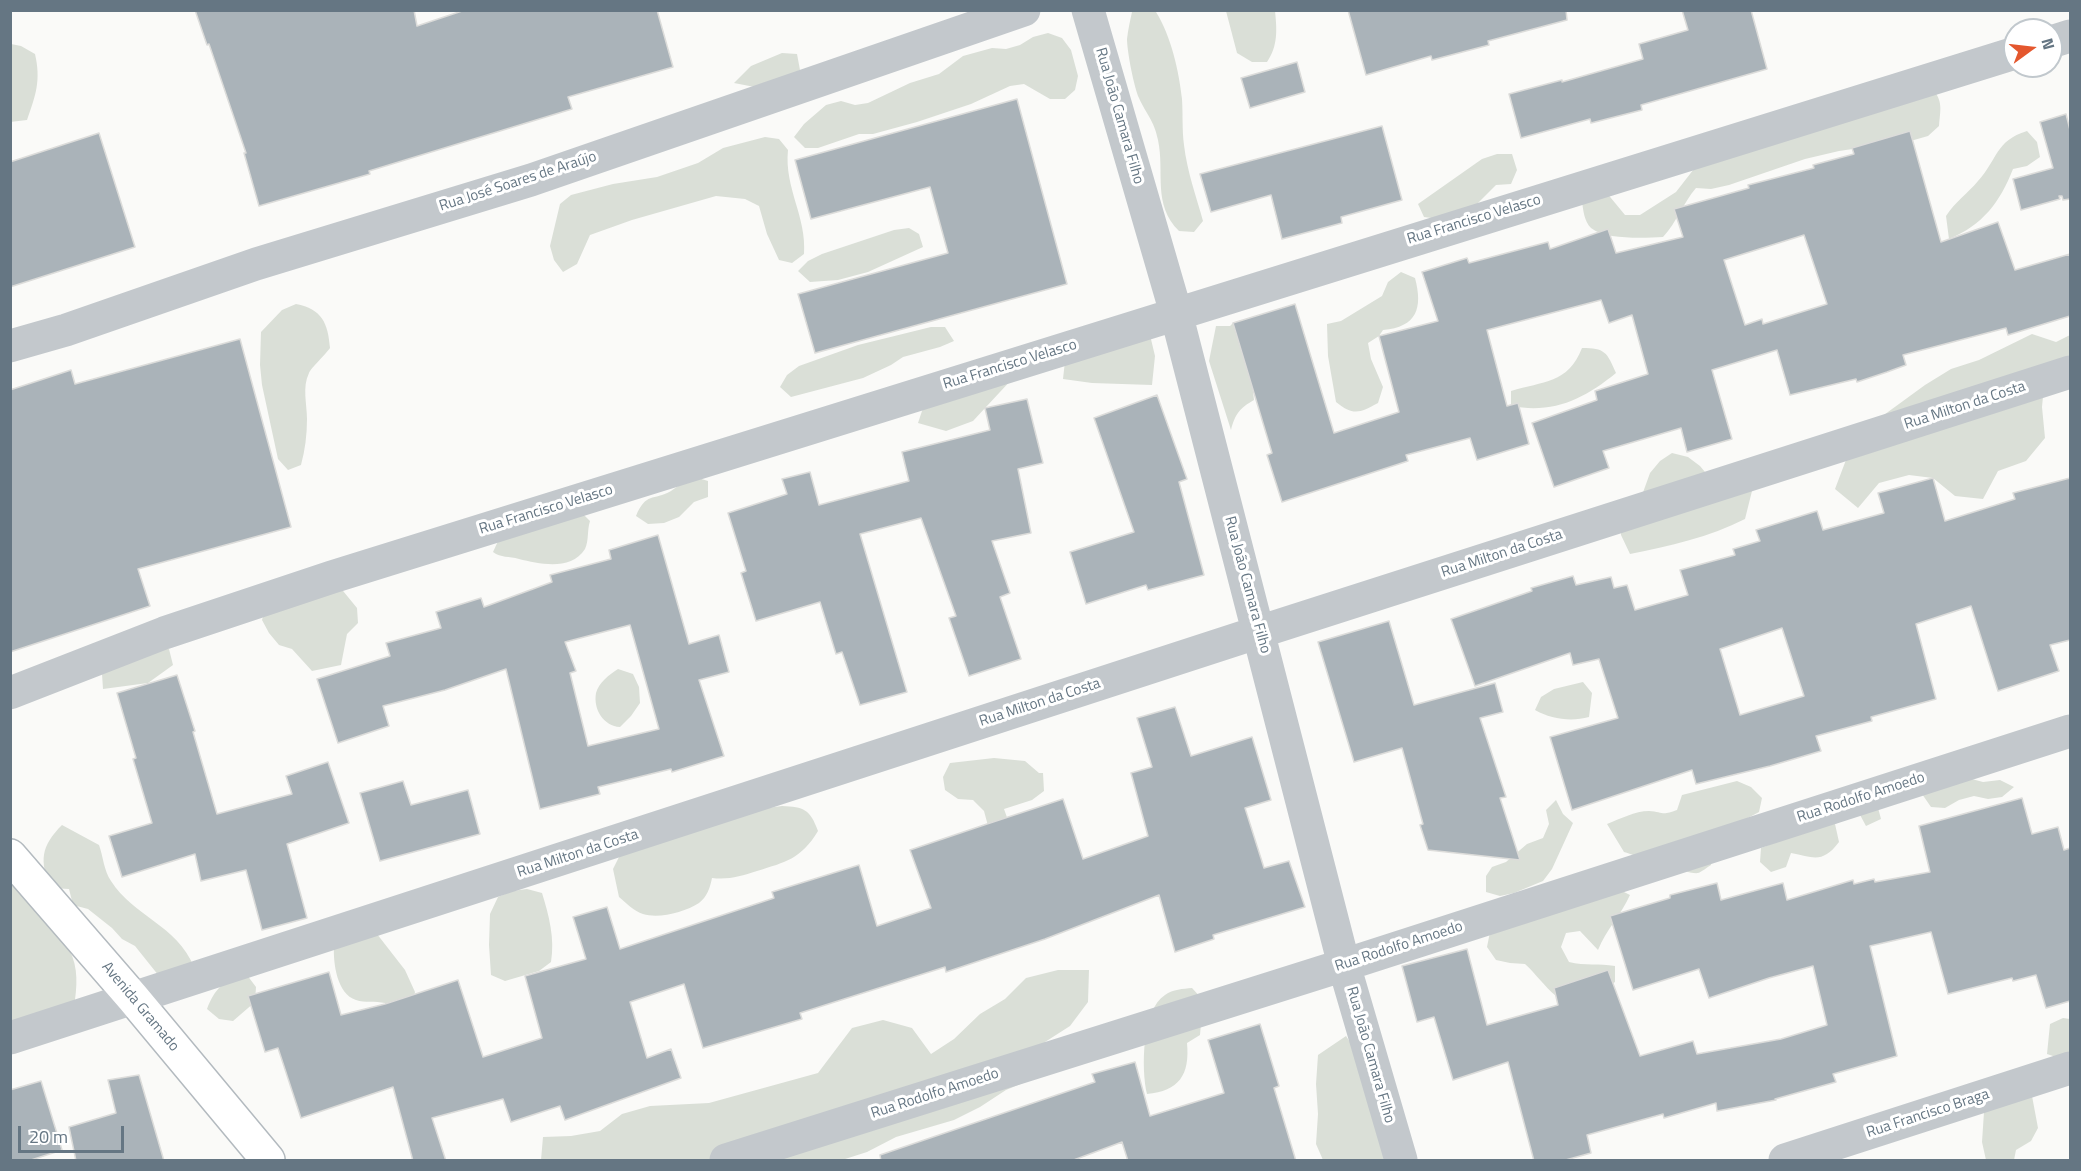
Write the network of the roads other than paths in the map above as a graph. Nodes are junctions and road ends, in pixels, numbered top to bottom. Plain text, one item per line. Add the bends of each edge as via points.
1 (1024, 10) edge
2 (1088, 10) edge
3 (2003, 57) edge
4 (1176, 313) junction
5 (10, 346) edge
6 (2070, 372) edge
7 (1259, 632) junction
8 (10, 693) edge
9 (2070, 731) edge
10 (10, 855) edge
11 (1344, 964) junction
12 (133, 998) junction
13 (10, 1038) edge
14 (2070, 1068) edge
15 (268, 1161) edge
16 (726, 1161) edge
17 (1401, 1161) edge
18 (1785, 1161) edge

1 - 5 street, Rua José Soares de Araújo via 531,180 256,264
2 - 4 street, Rua João Camara Filho
3 - 4 street, Rua Francisco Velasco
4 - 7 street, Rua João Camara Filho
4 - 8 street, Rua Francisco Velasco via 332,577 164,633
6 - 7 street, Rua Milton da Costa
7 - 11 street, Rua João Camara Filho
7 - 12 street, Rua Milton da Costa
9 - 11 street, Rua Rodolfo Amoedo
10 - 12 street, Avenida Gramado
11 - 16 street, Rua Rodolfo Amoedo
11 - 17 street, Rua João Camara Filho
12 - 13 street, Rua Milton da Costa
12 - 15 street, Avenida Gramado
14 - 18 street, Rua Francisco Braga

